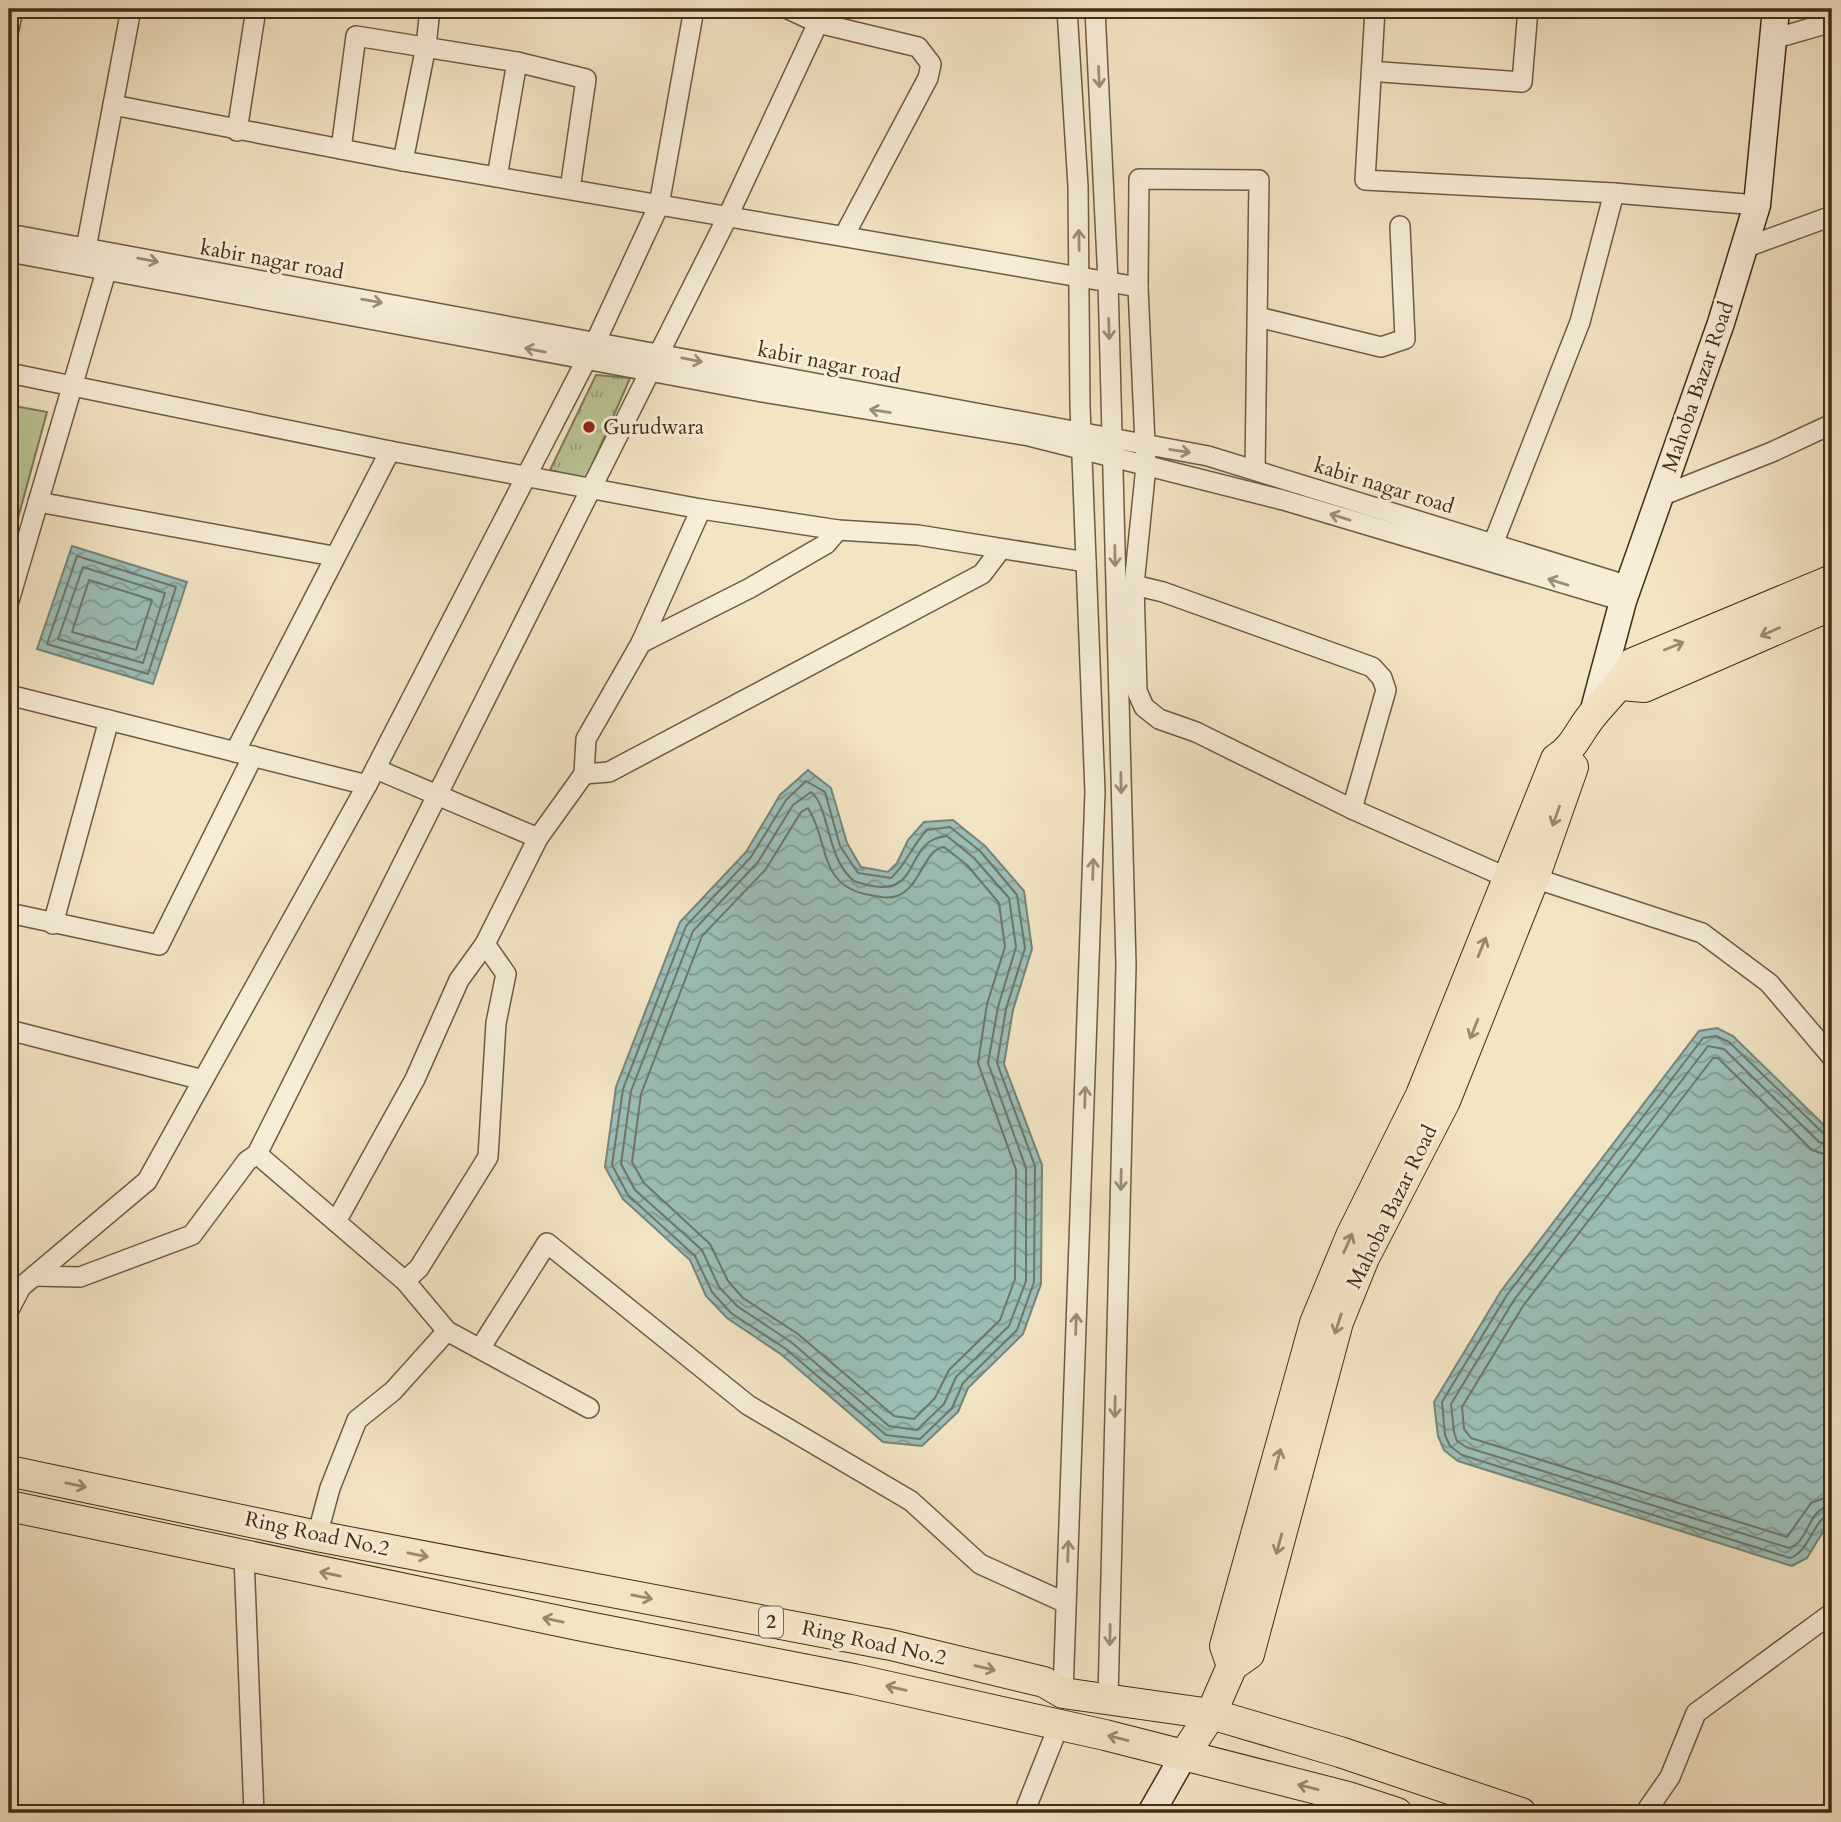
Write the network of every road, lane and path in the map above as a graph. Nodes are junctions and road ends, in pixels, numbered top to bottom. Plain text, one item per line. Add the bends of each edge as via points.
1 (13, 9) edge
2 (131, 9) edge
3 (256, 9) edge
4 (430, 9) edge
5 (694, 9) edge
6 (788, 9) edge
7 (1066, 9) edge
8 (1095, 9) edge
9 (1375, 9) edge
10 (1528, 9) edge
11 (1776, 9) edge
12 (1832, 22) edge
13 (818, 23) junction
14 (9, 29) edge
15 (1773, 39) junction
16 (426, 46) junction
17 (517, 62) junction
18 (1382, 72) dead end
19 (113, 105) junction
20 (237, 131) junction
21 (341, 149) junction
22 (404, 161) junction
23 (497, 177) junction
24 (570, 189) junction
25 (1614, 193) junction
26 (659, 205) junction
27 (1757, 205) junction
28 (1832, 216) edge
29 (727, 218) junction
30 (1400, 226) dead end
31 (9, 234) edge
32 (844, 236) junction
33 (1745, 248) junction
34 (9, 252) edge
35 (85, 257) junction
36 (109, 262) junction
37 (1079, 278) junction
38 (1108, 282) junction
39 (1138, 287) junction
40 (1258, 317) junction
41 (591, 351) junction
42 (653, 362) junction
43 (9, 373) edge
44 (73, 385) junction
45 (1832, 424) edge
46 (1082, 441) junction
47 (1145, 446) junction
48 (1113, 448) junction
49 (390, 451) junction
50 (1146, 466) junction
51 (1255, 470) junction
52 (527, 474) junction
53 (592, 488) junction
54 (1661, 496) junction
55 (38, 502) junction
56 (701, 509) junction
57 (838, 530) junction
58 (1493, 544) junction
59 (1001, 549) junction
60 (333, 556) junction
61 (1086, 562) junction
62 (1832, 580) edge
63 (1134, 585) junction
64 (1626, 594) junction
65 (9, 601) edge
66 (1832, 604) edge
67 (641, 643) junction
68 (1622, 685) junction
69 (9, 695) edge
70 (1593, 713) junction
71 (109, 720) junction
72 (244, 754) junction
73 (584, 774) junction
74 (372, 777) junction
75 (437, 794) junction
76 (1352, 809) junction
77 (538, 838) junction
78 (1521, 878) junction
79 (9, 913) edge
80 (53, 924) junction
81 (485, 944) junction
82 (9, 1030) edge
83 (1832, 1057) edge
84 (203, 1080) junction
85 (257, 1154) junction
86 (337, 1220) junction
87 (34, 1276) junction
88 (405, 1281) junction
89 (9, 1310) edge
90 (447, 1331) junction
91 (481, 1347) junction
92 (589, 1408) dead end
93 (9, 1471) edge
94 (9, 1506) edge
95 (317, 1536) junction
96 (244, 1556) junction
97 (1066, 1603) junction
98 (1832, 1613) edge
99 (1063, 1693) junction
100 (1108, 1699) junction
101 (1211, 1714) junction
102 (1059, 1725) junction
103 (1184, 1755) junction
104 (254, 1813) edge
105 (1024, 1813) edge
106 (1151, 1813) edge
107 (1397, 1813) edge
108 (1521, 1813) edge
109 (1645, 1813) edge

1 - 14 street
2 - 19 street
3 - 20 street
4 - 16 street
5 - 26 street
6 - 13 street
37 -> 7 street
8 -> 38 street
9 - 25 street via 1365,180
10 - 18 street via 1522,82
11 - 15 street, Mahoba Bazar Road
12 - 15 street
13 - 29 street
13 - 32 street via 918,47 931,64 928,78
15 - 27 street, Mahoba Bazar Road
16 - 17 street
16 - 21 street via 356,36
16 - 22 street
17 - 23 street
17 - 24 street via 586,79
19 - 20 street
19 - 35 street
20 - 21 street
21 - 22 street
22 - 23 street
23 - 24 street
24 - 26 street
25 - 27 street
25 - 58 street via 1580,322
26 - 29 street
26 - 41 street
27 - 33 street, Mahoba Bazar Road
28 - 33 street
29 - 32 street
29 - 42 street
30 - 40 street via 1405,339 1381,347
31 - 35 street, kabir nagar road
32 - 37 street
33 - 54 street, Mahoba Bazar Road
34 - 35 street
35 - 36 street, kabir nagar road
36 - 41 street, kabir nagar road
36 - 44 street
37 - 38 street
37 - 46 street
38 - 39 street
38 -> 48 street
39 - 40 street via 1139,179 1259,180
39 - 47 street
40 - 51 street
41 - 42 street, kabir nagar road
41 - 52 street
42 - 46 street, kabir nagar road
42 - 53 street
43 - 44 street
44 - 49 street
44 - 55 street
45 - 54 street
46 - 48 street, kabir nagar road
46 - 61 street
47 - 48 street, kabir nagar road
47 - 50 street
47 -> 51 street, kabir nagar road via 1208,456
48 - 50 street
48 -> 100 street via 1126,965
49 - 52 street
49 - 60 street
50 - 63 street
64 -> 50 street
51 - 58 street, kabir nagar road
52 - 53 street
52 - 74 street
53 - 56 street
53 - 75 street
54 - 64 street, Mahoba Bazar Road
55 - 60 street
55 - 65 street
56 - 57 street
56 - 67 street
57 - 59 street via 918,535
57 - 67 street via 826,544 750,588
58 - 64 street, kabir nagar road
59 - 61 street
59 - 73 street via 982,574 609,772
60 - 72 street
97 -> 61 street via 1095,792
68 -> 62 main road via 1633,663
63 - 76 street via 1137,691 1144,707 1160,719 1196,732
63 - 76 street via 1372,667 1387,690
64 - 70 street, Mahoba Bazar Road
66 -> 68 main road via 1644,687
67 - 73 street via 586,739
68 - 70 main road
69 - 71 street
70 - 78 main road, Mahoba Bazar Road via 1569,752 1573,768
71 - 72 street
71 - 80 street
72 - 74 street
72 - 80 street via 159,945
73 - 77 street
74 - 75 street
74 - 84 street
75 - 77 street
75 - 85 street
76 - 78 street
77 - 81 street
78 - 83 street via 1702,933 1769,983
78 - 101 main road, Mahoba Bazar Road via 1445,1101 1372,1217 1338,1322 1250,1654 1232,1666
79 - 80 street
81 - 86 street via 458,980 415,1079
81 - 88 street via 506,974 496,1023 488,1157 419,1268
82 - 84 street
84 - 87 street via 147,1181
85 - 86 street
85 - 87 street via 192,1236 80,1277
86 - 88 street
87 - 89 street
88 - 90 street
90 - 91 street
90 - 95 street via 393,1391 357,1420
91 - 92 street
91 - 97 street via 547,1243 748,1405 911,1501 980,1564
93 -> 95 main road, Ring Road No.2 / 2
94 - 96 main road, Ring Road No.2 / 2
95 -> 99 main road, Ring Road No.2 / 2 via 891,1645 1044,1682
102 -> 96 main road, Ring Road No.2 / 2
96 - 104 street
97 - 99 street
98 - 109 street via 1696,1713 1670,1777
99 - 100 main road, Ring Road No.2 / 2
100 - 101 main road, Ring Road No.2 / 2
101 - 103 main road, Mahoba Bazar Road
101 - 108 main road, Ring Road No.2 / 2
103 -> 102 main road, Ring Road No.2 / 2
102 - 105 street
103 - 106 street
107 -> 103 main road, Ring Road No.2 / 2

